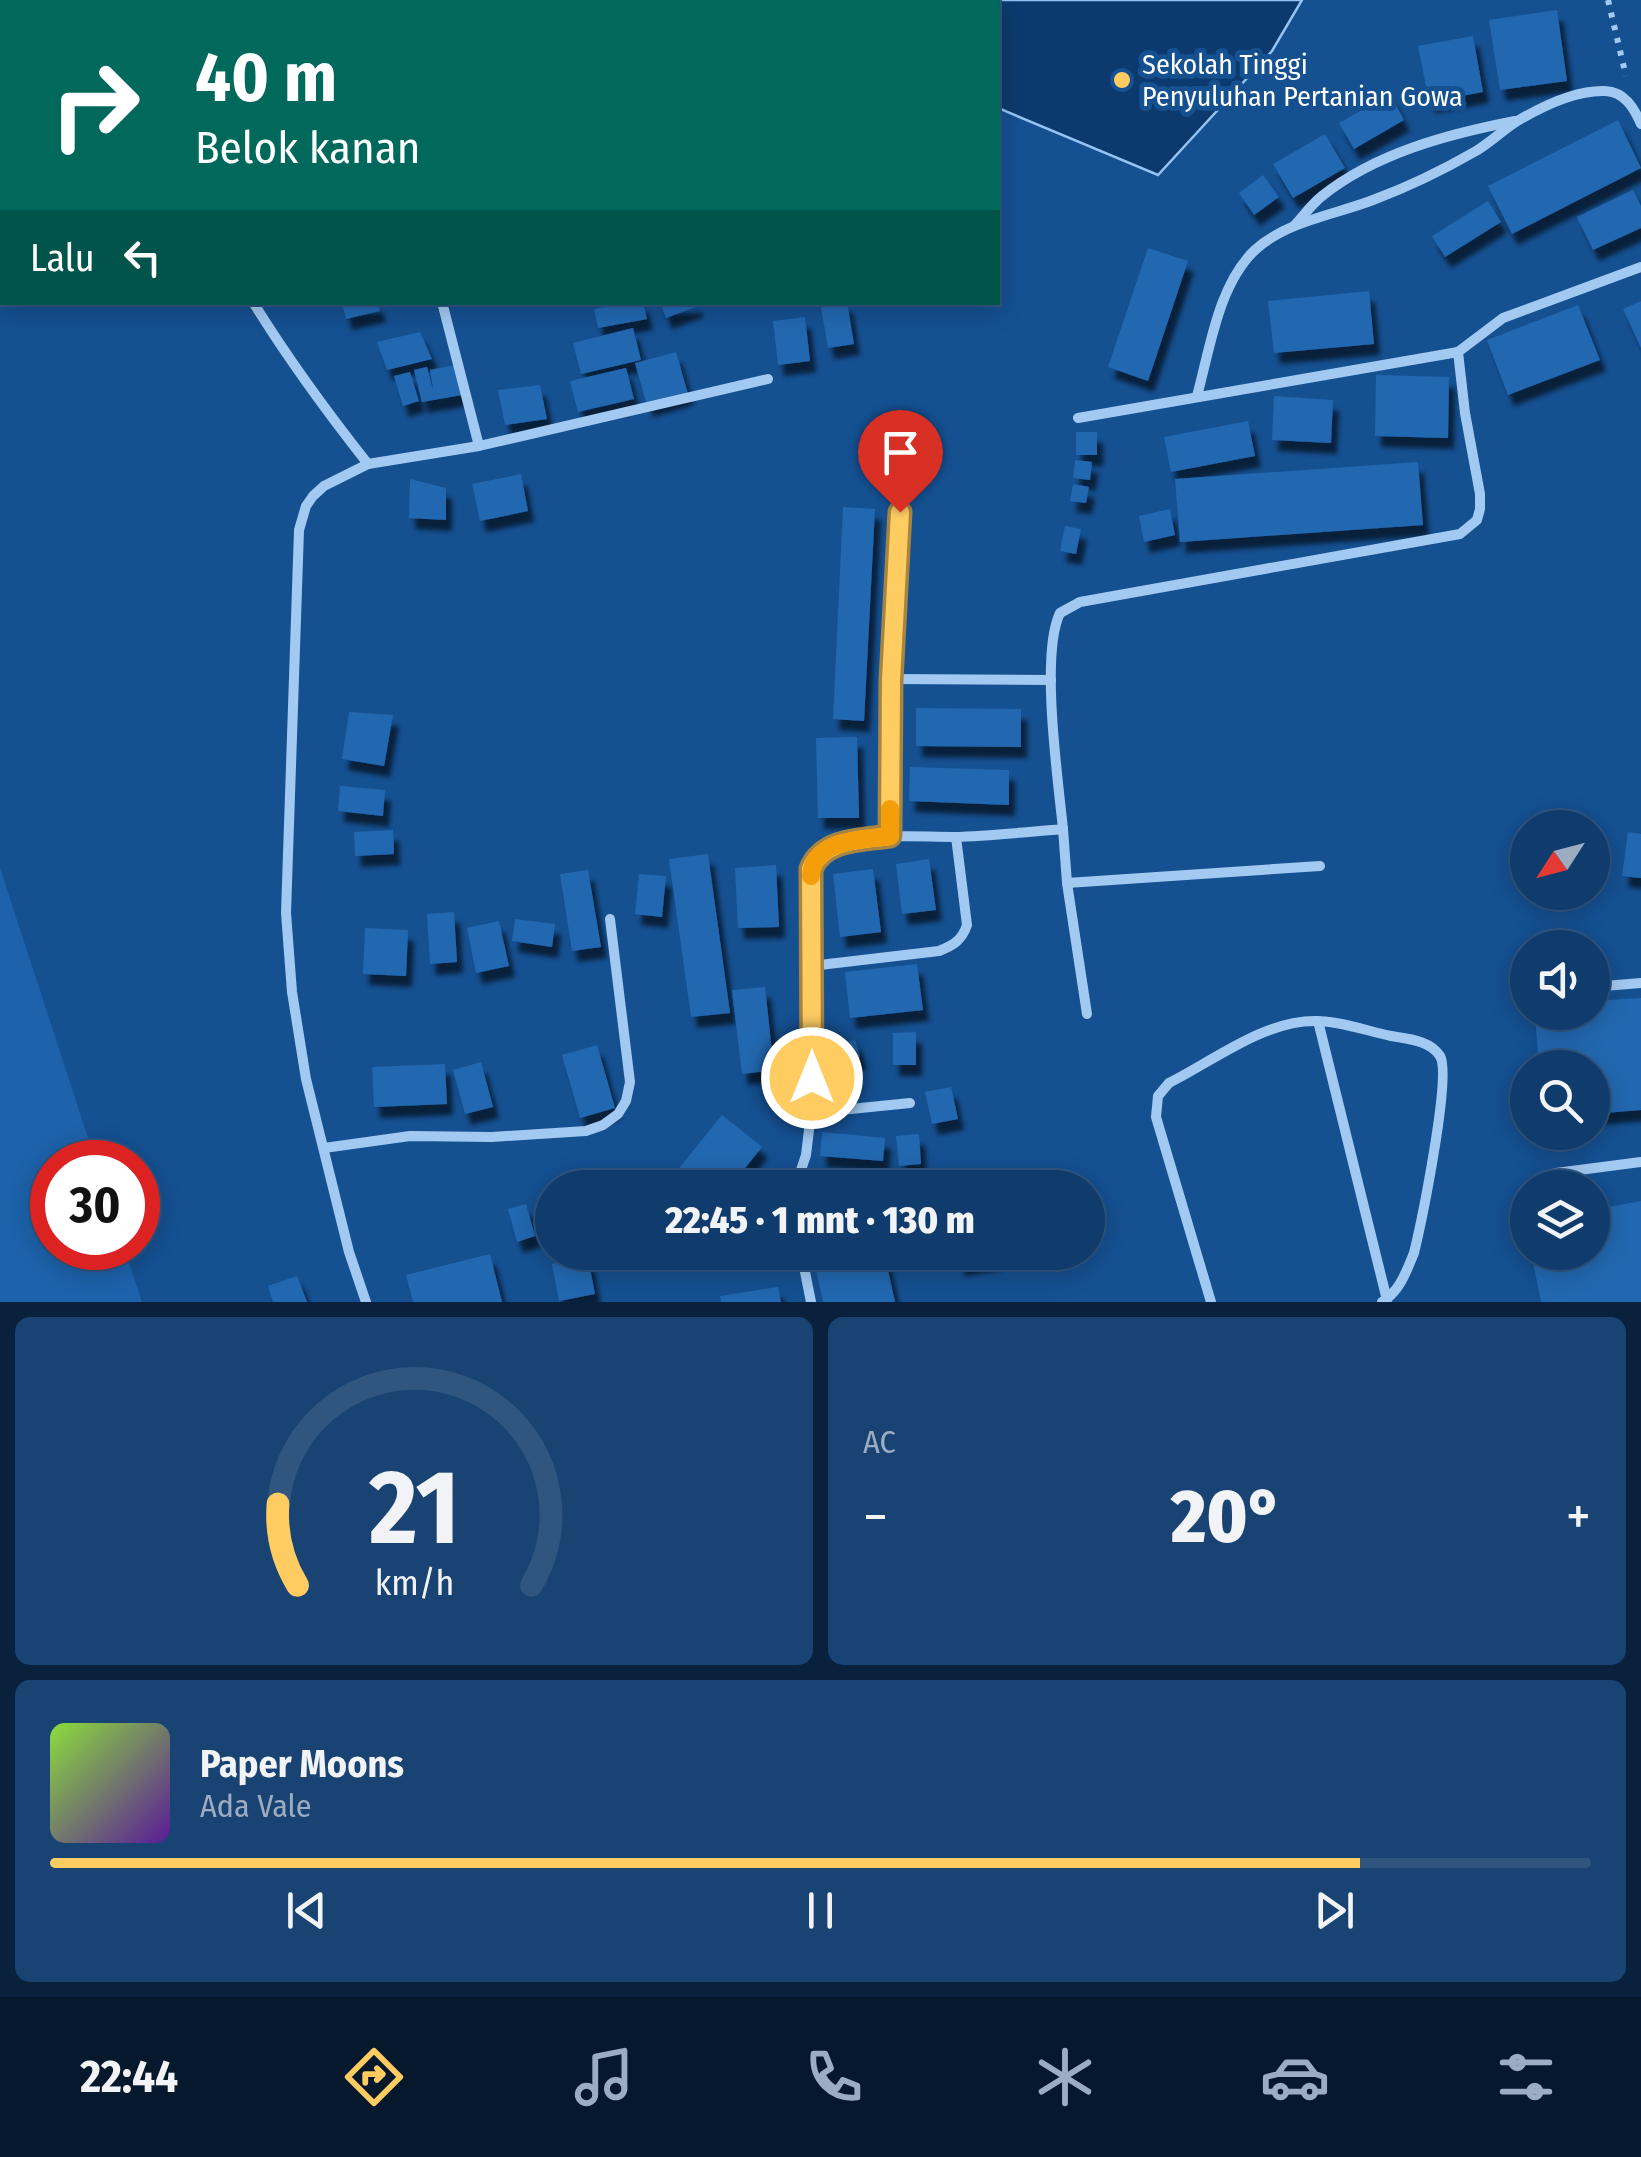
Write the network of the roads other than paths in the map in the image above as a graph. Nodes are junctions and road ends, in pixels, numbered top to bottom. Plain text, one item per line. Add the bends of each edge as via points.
1 (1520, 120) junction
2 (1641, 124) edge
3 (1295, 225) junction
4 (1641, 268) edge
5 (255, 305) edge
6 (443, 305) edge
7 (1458, 352) junction
8 (768, 379) dead end
9 (1197, 396) junction
10 (1078, 418) dead end
11 (480, 446) junction
12 (368, 464) junction
13 (900, 512) dead end
14 (891, 680) junction
15 (1051, 680) junction
16 (1063, 829) junction
17 (890, 836) junction
18 (956, 836) junction
19 (1320, 866) dead end
20 (1067, 883) junction
21 (610, 919) dead end
22 (811, 966) junction
23 (1641, 983) edge
24 (1610, 986) edge
25 (1087, 1014) dead end
26 (1318, 1020) junction
27 (910, 1103) dead end
28 (811, 1113) junction
29 (324, 1148) junction
30 (1641, 1162) edge
31 (801, 1170) edge
32 (1579, 1170) edge
33 (805, 1270) edge
34 (1384, 1301) edge
35 (366, 1302) edge
36 (811, 1302) edge
37 (1211, 1302) edge

1 - 2 street via 1566,98 1607,90 1634,107
1 - 3 street via 1421,180
1 - 3 street via 1462,132 1371,166 1318,198
3 - 9 street via 1239,268
4 - 7 street via 1503,318
5 - 12 street
6 - 11 street
7 - 9 street
7 - 15 street via 1480,494 1471,526 1450,537 1066,607 1052,641
8 - 11 street
9 - 10 street
11 - 12 street
12 - 29 street via 314,496 299,530 286,913 306,1079
13 - 14 street
14 - 15 street
14 - 17 street
15 - 16 street
16 - 18 street
16 - 20 street
17 - 18 street
17 - 22 street via 834,846 815,859
18 - 22 street via 967,925 958,942 939,951
19 - 20 street
20 - 25 street
21 - 29 street via 630,1082 618,1114 586,1131 410,1136
22 - 28 street
23 - 24 street
26 - 34 street
26 - 34 street via 1418,1041 1443,1064 1420,1228 1405,1276
26 - 37 street via 1267,1030 1169,1083 1158,1096 1156,1118
27 - 28 street
28 - 31 street
29 - 35 street
30 - 32 street
33 - 36 street

